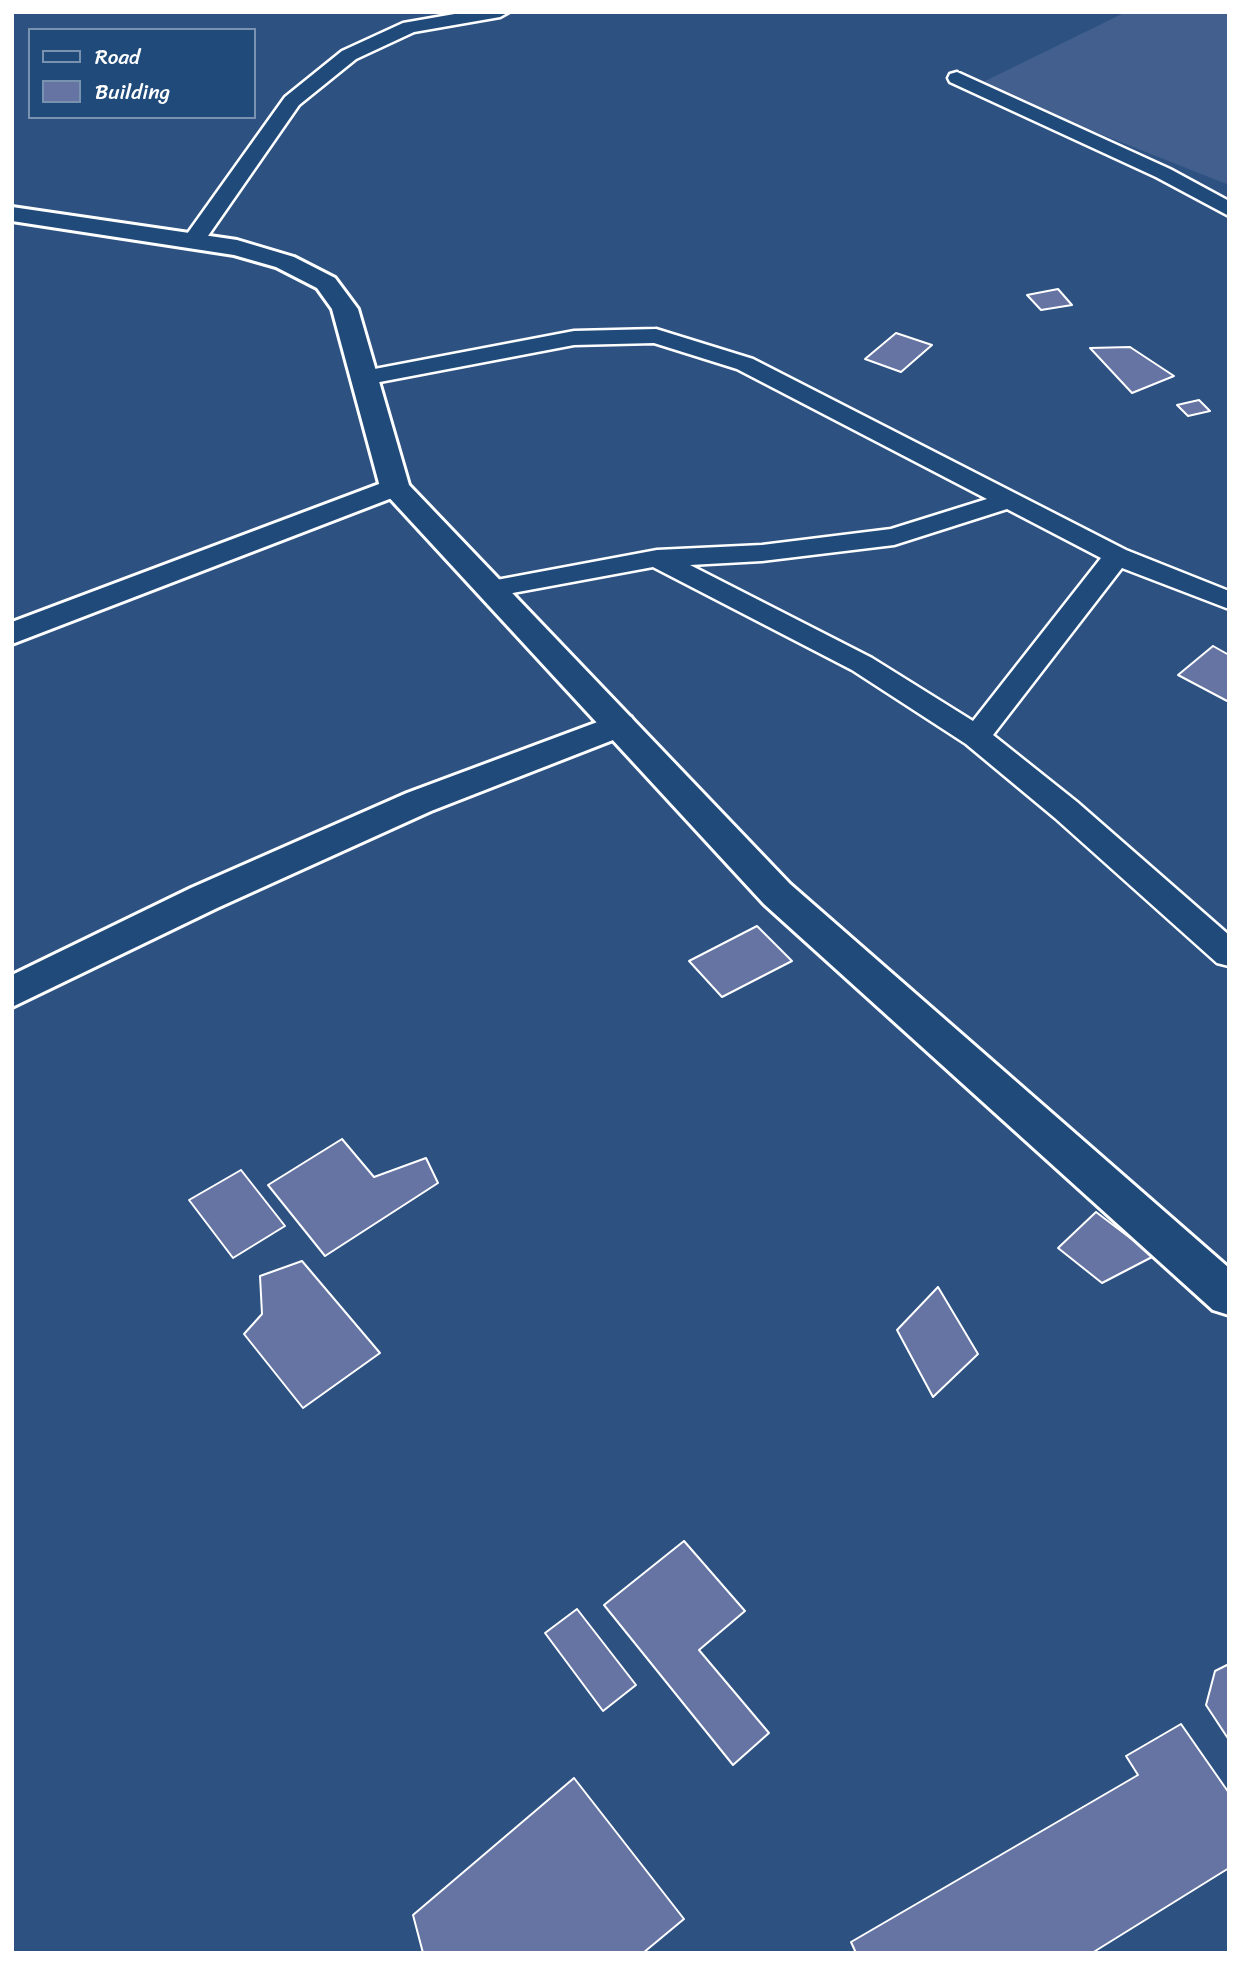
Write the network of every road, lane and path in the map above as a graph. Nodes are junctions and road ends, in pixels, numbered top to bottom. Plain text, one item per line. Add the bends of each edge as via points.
1 (500, 12) edge
2 (957, 78) dead end
3 (1229, 209) edge
4 (12, 214) edge
5 (193, 241) junction
6 (364, 378) junction
7 (395, 487) junction
8 (1010, 500) junction
9 (1117, 556) junction
10 (657, 558) junction
11 (491, 589) junction
12 (1229, 601) edge
13 (12, 634) edge
14 (619, 725) junction
15 (976, 737) junction
16 (1229, 954) edge
17 (12, 992) edge
18 (1229, 1296) edge

1 - 5 lane via 409,27 349,55 292,101
2 - 3 lane via 1164,173
4 - 5 street
5 - 6 street via 285,262 326,283 345,309
6 - 7 street
6 - 8 lane via 574,338 656,335 745,364
7 - 11 street
7 - 13 street
8 - 9 lane
8 - 10 lane via 894,537 762,553
9 - 12 lane
9 - 15 lane
10 - 11 lane
10 - 15 lane via 862,664
11 - 14 street
14 - 17 street via 419,802 204,898
14 - 18 street via 777,894
15 - 16 lane

